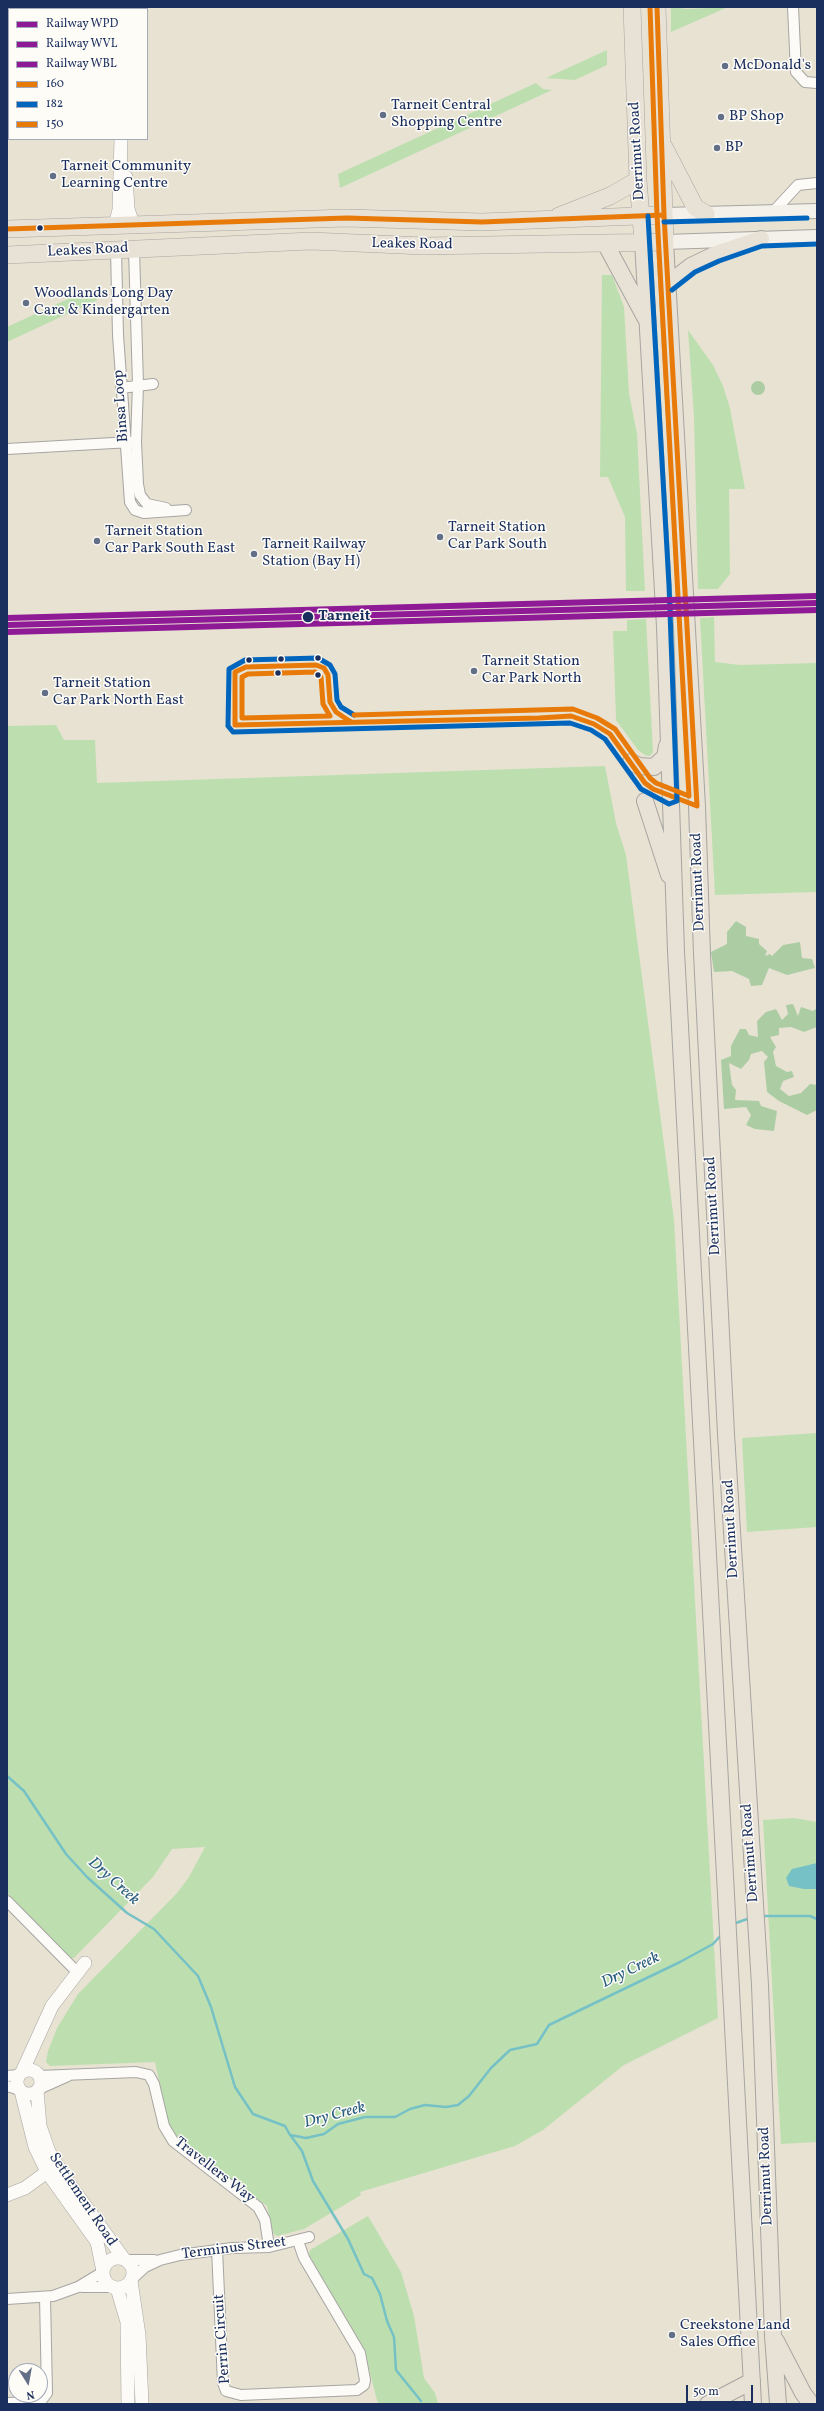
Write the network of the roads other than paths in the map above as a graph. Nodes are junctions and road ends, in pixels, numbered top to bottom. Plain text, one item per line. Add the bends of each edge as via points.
1 (632, 7) edge
2 (657, 7) edge
3 (793, 7) edge
4 (817, 83) edge
5 (661, 139) junction
6 (121, 140) edge
7 (121, 156) junction
8 (638, 180) junction
9 (817, 183) edge
10 (817, 211) edge
11 (773, 212) junction
12 (706, 214) junction
13 (641, 216) junction
14 (664, 216) junction
15 (546, 221) junction
16 (133, 224) junction
17 (115, 225) junction
18 (7, 229) edge
19 (817, 237) edge
20 (761, 239) junction
21 (644, 242) junction
22 (666, 242) junction
23 (605, 243) junction
24 (134, 249) junction
25 (116, 250) junction
26 (7, 255) edge
27 (668, 284) junction
28 (649, 324) junction
29 (153, 384) dead end
30 (138, 385) junction
31 (121, 388) junction
32 (124, 442) junction
33 (136, 442) junction
34 (7, 448) edge
35 (668, 739) junction
36 (631, 762) dead end
37 (645, 801) dead end
38 (671, 804) junction
39 (697, 806) junction
40 (674, 888) junction
41 (7, 1901) edge
42 (81, 1968) joint
43 (37, 2041) junction
44 (16, 2074) edge
45 (39, 2075) junction
46 (68, 2076) junction
47 (7, 2086) edge
48 (38, 2090) junction
49 (21, 2091) junction
50 (47, 2172) junction
51 (7, 2195) edge
52 (309, 2237) dead end
53 (298, 2240) junction
54 (269, 2247) junction
55 (217, 2249) junction
56 (125, 2260) junction
57 (160, 2260) junction
58 (103, 2271) junction
59 (132, 2279) junction
60 (114, 2287) junction
61 (78, 2288) junction
62 (45, 2297) junction
63 (7, 2299) edge
64 (773, 2336) junction
65 (752, 2381) junction
66 (7, 2404) edge
67 (128, 2404) edge
68 (142, 2404) edge
69 (708, 2404) edge
70 (753, 2404) edge
71 (778, 2404) edge
72 (811, 2404) edge

1 - 8 highway, Derrimut Road
2 - 5 highway, Derrimut Road
3 - 4 street via 794,66 802,80
5 - 12 highway via 695,207
5 - 14 highway, Derrimut Road
6 - 7 street
7 - 16 street via 129,213
7 - 17 street via 119,210
8 - 13 highway, Derrimut Road
8 - 15 highway via 610,196
9 - 11 street via 798,185
10 - 11 main road, Leakes Road
11 - 12 main road, Leakes Road
12 - 14 main road, Leakes Road
13 - 14 highway, Leakes Road
13 - 15 highway, Leakes Road
13 - 21 highway, Derrimut Road
14 - 22 highway, Derrimut Road
15 - 16 highway, Leakes Road via 424,222 347,218
16 - 17 highway, Leakes Road
16 - 24 highway
17 - 18 highway, Leakes Road
17 - 25 highway
19 - 20 main road, Leakes Road
20 - 22 main road, Leakes Road
20 - 27 main road via 716,254
21 - 22 highway, Leakes Road
21 - 23 highway, Leakes Road
21 - 28 main road, Derrimut Road
22 - 27 main road, Derrimut Road
23 - 24 highway, Leakes Road via 424,246 311,241
23 - 28 main road
24 - 25 highway, Leakes Road
24 - 30 street
25 - 26 highway, Leakes Road
25 - 31 street, Binsa Loop
27 - 39 main road, Derrimut Road
28 - 35 main road, Derrimut Road via 665,626
29 - 30 street
30 - 31 street
30 - 33 street
31 - 32 street, Binsa Loop
32 - 33 street
32 - 33 street, Binsa Loop via 128,493 133,508 144,513 186,510 153,506 142,499 138,484
32 - 34 street
35 - 36 main road via 665,757 658,765 639,766
35 - 38 main road, Derrimut Road
37 - 40 main road
38 - 39 main road
38 - 40 main road, Derrimut Road
39 - 64 main road, Derrimut Road via 726,1426 759,1967
40 - 65 main road, Derrimut Road
41 - 42 street
42 - 43 street via 52,2006
43 - 44 street
43 - 45 street
44 - 45 street via 32,2070
44 - 49 street
45 - 46 street
45 - 48 street via 41,2082
46 - 48 street
46 - 54 street, Travellers Way via 136,2072 149,2074 154,2084 164,2126 174,2141 258,2207 265,2220
47 - 49 street
48 - 49 street via 29,2094
48 - 56 street, Settlement Road via 40,2126 49,2152
49 - 50 street, Settlement Road via 29,2129
50 - 51 street via 25,2188
50 - 58 street, Settlement Road via 98,2242
52 - 53 street, Terminus Street
53 - 54 street, Terminus Street
53 - 55 street, Perrin Circuit via 304,2258 360,2353 365,2380 364,2385 357,2390 241,2395 226,2391 223,2383
54 - 55 street, Terminus Street
55 - 57 street, Terminus Street
56 - 57 street, Terminus Street
56 - 58 street via 111,2260
56 - 59 street via 132,2268
57 - 59 street, Terminus Street via 145,2267
58 - 60 street via 105,2281
58 - 61 street
59 - 60 street via 125,2286
59 - 68 street via 139,2335
60 - 61 street
60 - 67 street via 127,2322
61 - 62 street
62 - 63 street
62 - 66 street via 47,2393 41,2401
64 - 71 main road, Derrimut Road
64 - 72 main road
65 - 69 main road
65 - 70 main road, Derrimut Road

